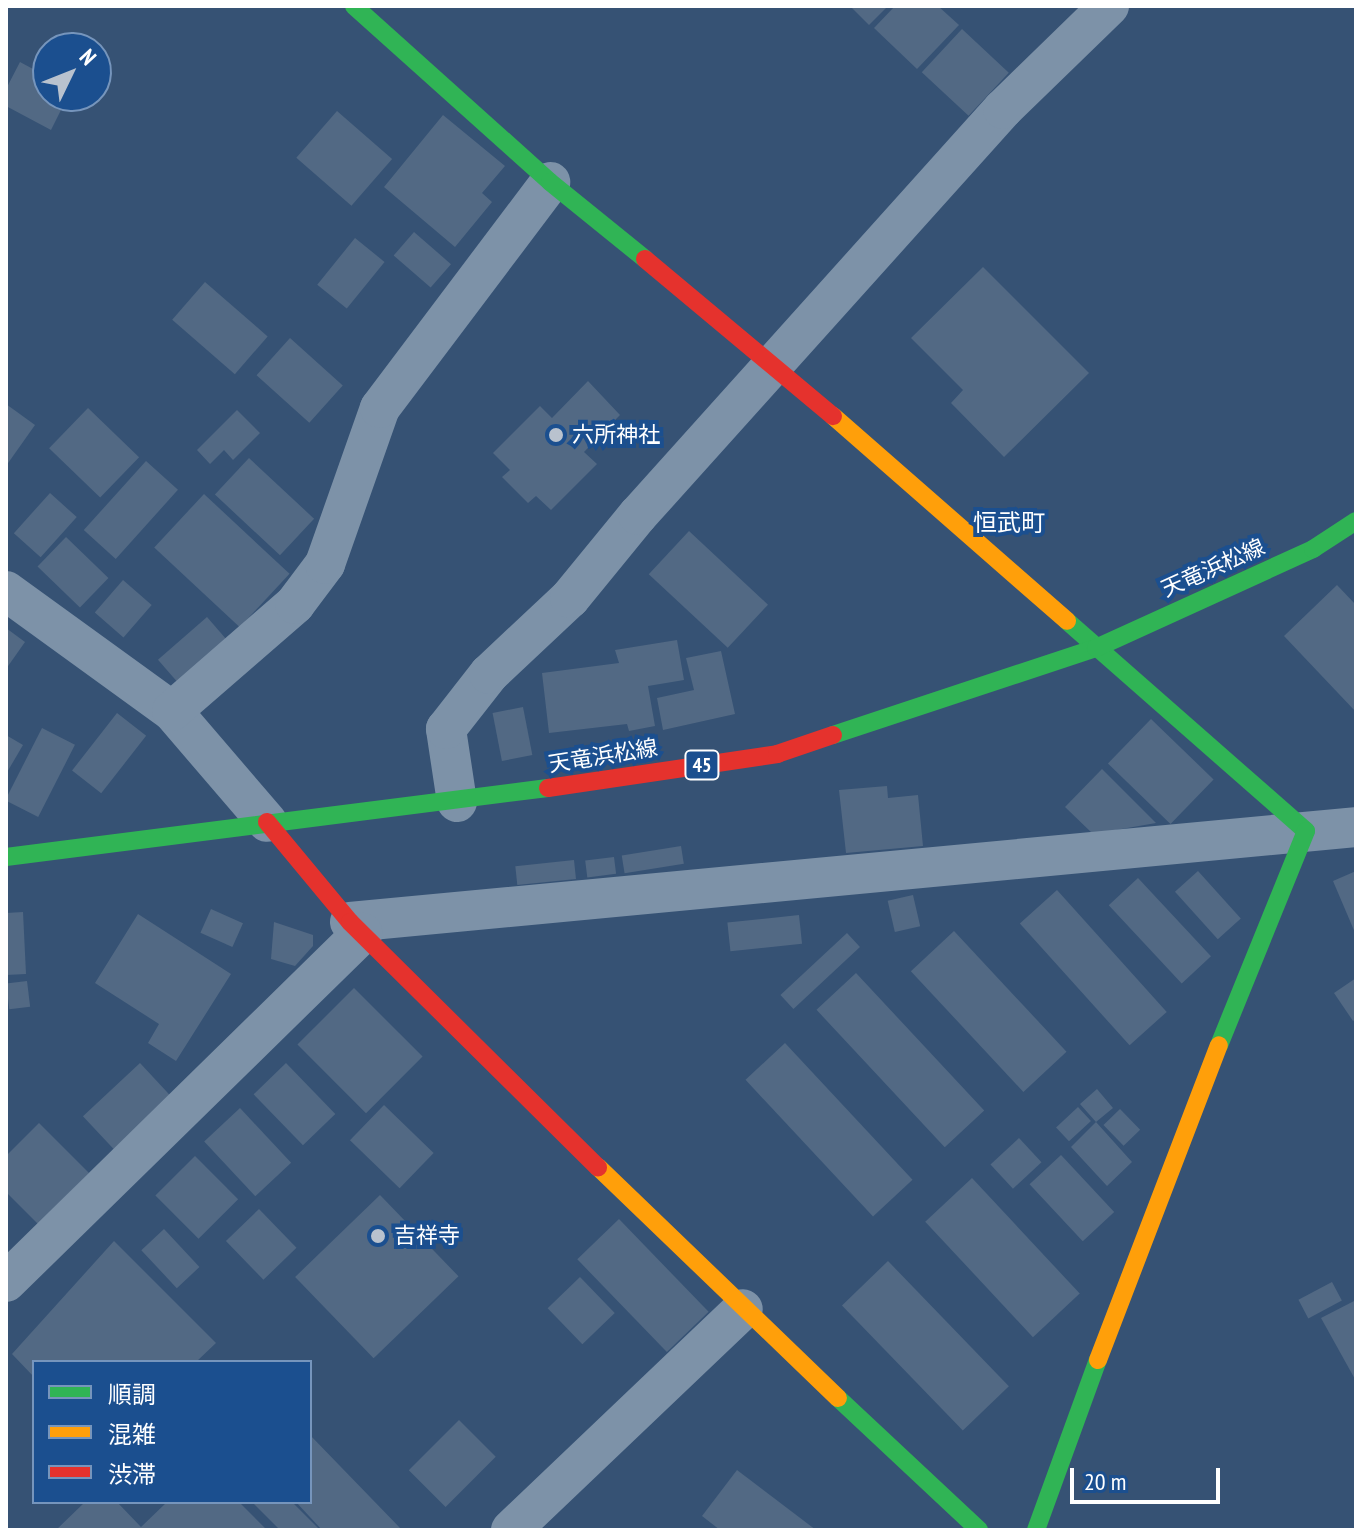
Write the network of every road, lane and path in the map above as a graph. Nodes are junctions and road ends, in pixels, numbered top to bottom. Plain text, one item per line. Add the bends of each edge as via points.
1 (354, 6) edge
2 (1109, 6) edge
3 (550, 182) junction
4 (774, 364) junction
5 (1356, 521) edge
6 (6, 591) edge
7 (1096, 648) junction
8 (172, 711) junction
9 (457, 802) junction
10 (267, 822) junction
11 (1356, 827) edge
12 (1306, 831) junction
13 (6, 857) edge
14 (356, 927) junction
15 (6, 1282) edge
16 (743, 1309) junction
17 (511, 1530) edge
18 (979, 1530) edge
19 (1036, 1530) edge

1 - 3 street
2 - 4 street via 1003,109
3 - 4 street
3 - 8 street via 380,408 325,564 295,604
4 - 7 street
4 - 9 street via 570,598 489,674 446,729
5 - 7 street, 天竜浜松線 / 45 via 1313,549
6 - 8 street
7 - 9 street, 天竜浜松線 / 45 via 777,754
7 - 12 street
8 - 10 street
9 - 10 street, 天竜浜松線 / 45
10 - 13 street, 天竜浜松線 / 45
10 - 14 street
11 - 12 street
12 - 14 street
12 - 19 street via 1157,1195
14 - 15 street
14 - 16 street
16 - 17 street
16 - 18 street

